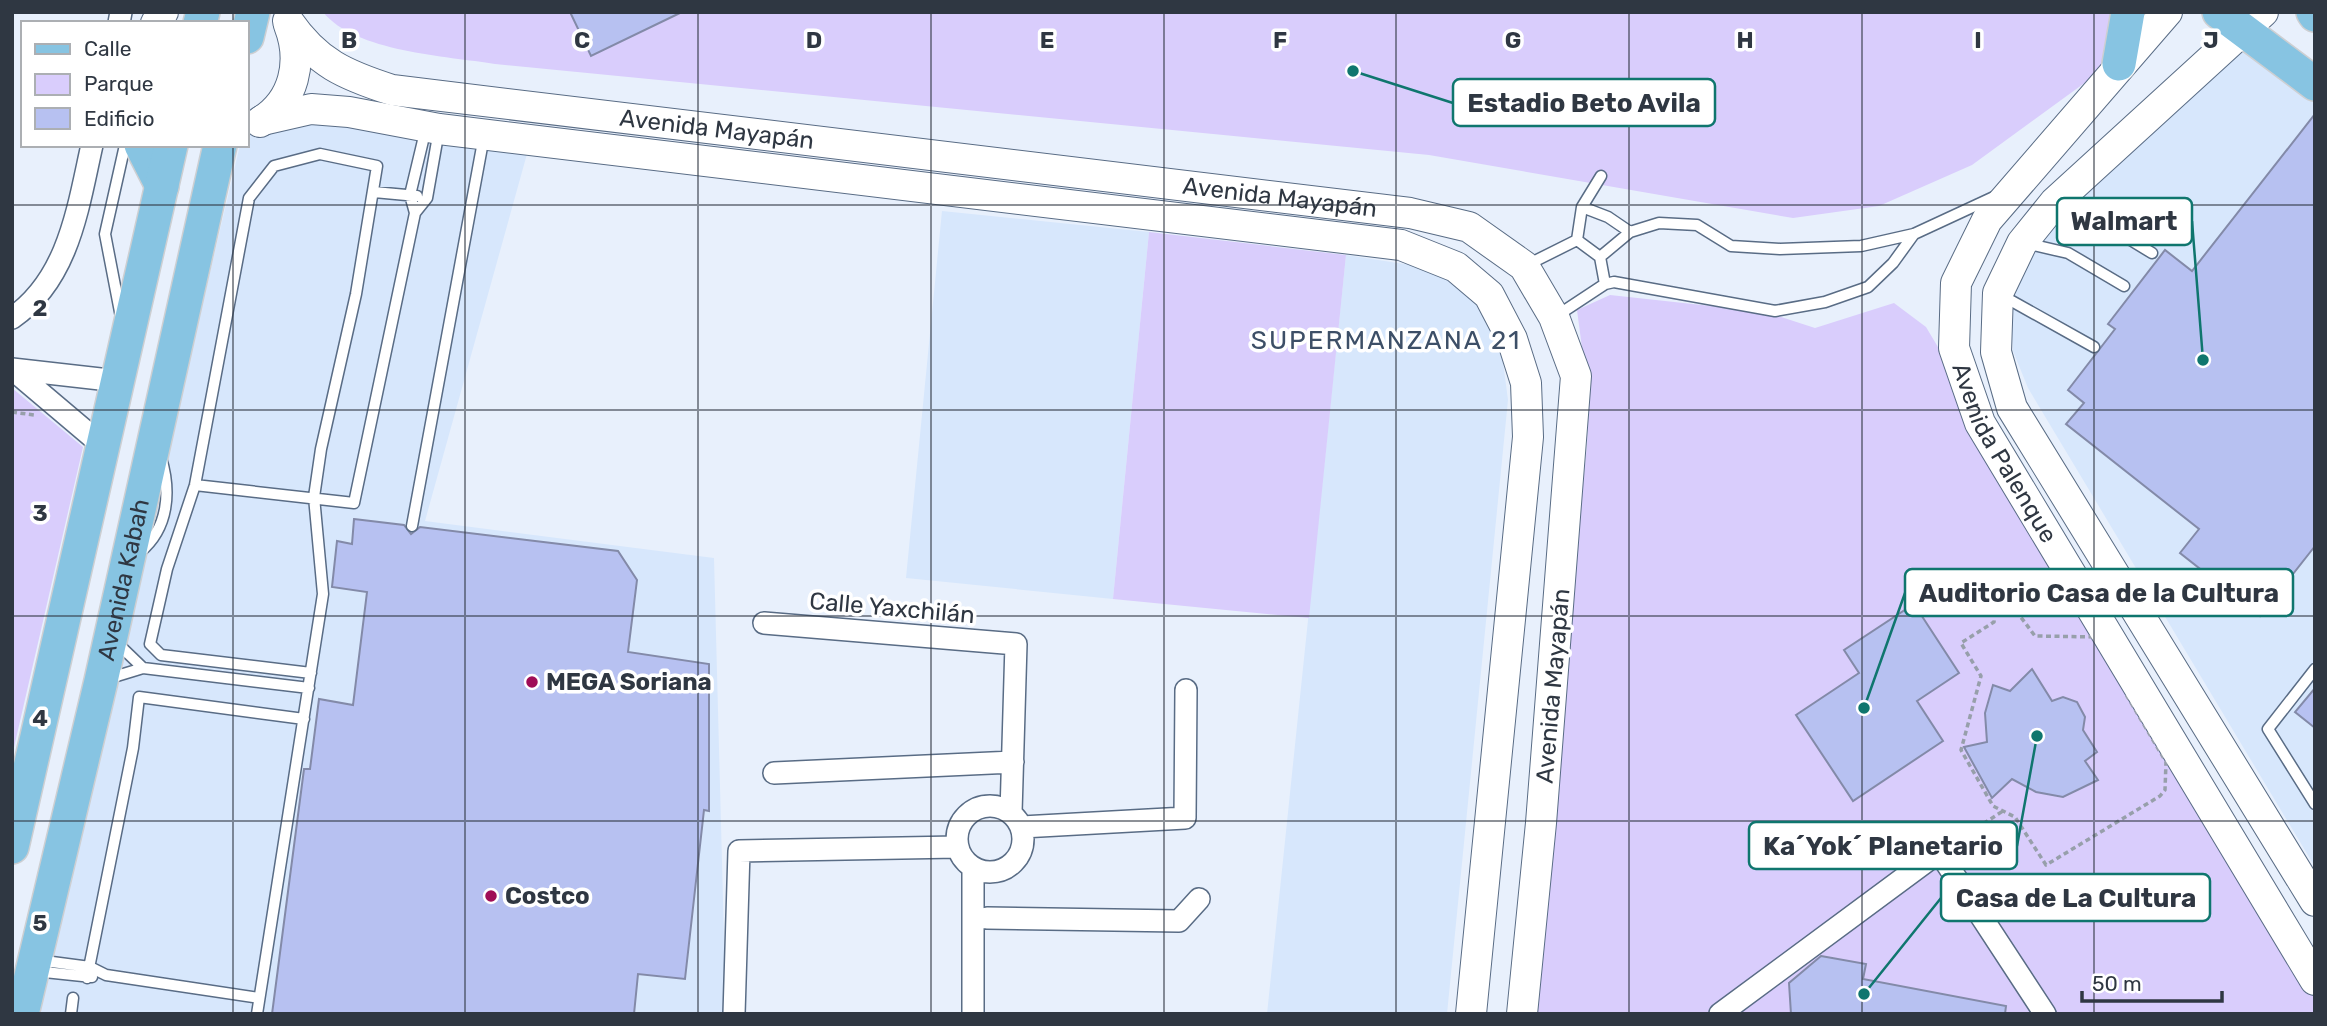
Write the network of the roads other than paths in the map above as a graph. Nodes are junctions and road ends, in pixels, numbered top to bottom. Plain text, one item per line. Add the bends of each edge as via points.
1 (253, 12) edge
2 (2128, 12) edge
3 (2167, 12) edge
4 (284, 17) edge
5 (2242, 18) edge
6 (248, 33) edge
7 (2119, 64) junction
8 (358, 79) junction
9 (2315, 84) edge
10 (2085, 105) junction
11 (349, 112) junction
12 (255, 124) edge
13 (433, 127) junction
14 (484, 133) junction
15 (2119, 143) junction
16 (92, 147) edge
17 (125, 147) edge
18 (142, 147) edge
19 (171, 147) edge
20 (220, 147) edge
21 (894, 149) junction
22 (1601, 176) dead end
23 (891, 183) junction
24 (162, 186) junction
25 (374, 192) junction
26 (2010, 194) junction
27 (410, 195) junction
28 (427, 198) junction
29 (2055, 202) junction
30 (1582, 207) junction
31 (415, 213) junction
32 (1630, 232) junction
33 (1914, 234) junction
34 (1577, 240) junction
35 (2022, 243) junction
36 (2152, 253) dead end
37 (1600, 257) junction
38 (1524, 266) junction
39 (1605, 284) junction
40 (2124, 286) dead end
41 (1998, 293) junction
42 (1554, 317) junction
43 (12, 318) edge
44 (126, 344) junction
45 (2094, 347) dead end
46 (12, 369) edge
47 (118, 381) junction
48 (103, 446) junction
49 (195, 485) junction
50 (314, 497) junction
51 (412, 526) dead end
52 (2134, 607) junction
53 (764, 623) dead end
54 (2103, 627) junction
55 (111, 637) junction
56 (143, 668) junction
57 (2315, 669) edge
58 (311, 673) junction
59 (102, 681) junction
60 (309, 688) junction
61 (1186, 690) dead end
62 (304, 719) junction
63 (1013, 762) junction
64 (774, 773) dead end
65 (2315, 804) edge
66 (1017, 820) junction
67 (1493, 820) junction
68 (1541, 823) junction
69 (12, 847) edge
70 (957, 847) junction
71 (980, 871) junction
72 (1199, 899) dead end
73 (2315, 901) edge
74 (987, 918) junction
75 (33, 965) junction
76 (88, 972) junction
77 (2315, 979) edge
78 (73, 998) dead end
79 (259, 998) junction
80 (22, 1014) edge
81 (71, 1014) edge
82 (257, 1014) edge
83 (734, 1014) edge
84 (973, 1014) edge
85 (987, 1014) edge
86 (1471, 1014) edge
87 (1522, 1014) edge
88 (1720, 1014) edge
89 (2045, 1014) edge

1 - 6 main road
2 - 7 main road
3 - 7 street, Avenida Palenque
4 - 8 street, Avenida Mayapán via 322,62
4 - 12 street via 296,53 292,86 280,105
5 - 9 main road
5 - 15 street, Avenida Palenque
7 - 10 street, Avenida Palenque
8 - 11 street via 347,97
8 - 21 street, Avenida Mayapán via 392,90
10 - 15 street
10 - 26 street, Avenida Palenque
11 - 12 street, Avenida Mayapán via 311,109
11 - 13 street, Avenida Mayapán
13 - 14 street, Avenida Mayapán
13 - 27 lane
13 - 28 lane
14 - 23 street, Avenida Mayapán
14 - 51 lane
15 - 29 street, Avenida Palenque
16 - 43 street via 58,268
17 - 44 lane via 105,234
18 - 24 main road
19 - 24 main road, Avenida Kabah
20 - 55 main road, Avenida Kabah
21 - 23 street
21 - 38 street, Avenida Mayapán via 1410,213 1469,227
22 - 30 lane
23 - 67 street, Avenida Mayapán via 1401,245 1456,267 1489,295 1513,340 1526,383 1528,438
24 - 44 main road, Avenida Kabah
25 - 27 lane
25 - 49 lane via 377,166 320,154 274,166 249,198
25 - 50 lane
26 - 33 lane via 1980,201
26 - 54 street, Avenida Palenque via 1987,220 1956,283 1954,348 1980,423
27 - 28 lane
27 - 31 lane
28 - 31 lane
29 - 35 street, Avenida Palenque
29 - 36 lane via 2088,214
30 - 32 lane
30 - 34 lane
31 - 50 lane via 354,503
32 - 33 lane via 1659,223 1697,225 1731,246 1780,248 1861,246
32 - 37 lane
33 - 39 lane via 1868,287 1825,302 1774,311
34 - 37 lane
34 - 38 lane
35 - 40 lane via 2068,253
35 - 41 street, Avenida Palenque
37 - 39 lane
38 - 42 street, Avenida Mayapán
39 - 42 lane
41 - 45 lane
41 - 52 street, Avenida Palenque via 1996,352 2012,408
42 - 68 street, Avenida Mayapán via 1576,376
44 - 47 main road, Avenida Kabah
46 - 47 street
46 - 48 street
47 - 48 main road, Avenida Kabah
48 - 69 main road, Avenida Kabah
49 - 50 lane
49 - 58 lane via 167,569 150,644 161,655
50 - 58 lane via 323,594
52 - 54 street
52 - 73 street, Avenida Palenque
53 - 63 street, Calle Yaxchilán via 1016,644
54 - 77 street, Avenida Palenque
55 - 56 lane
55 - 59 main road, Avenida Kabah
56 - 59 lane
56 - 60 lane
57 - 65 lane via 2268,729
58 - 60 lane
59 - 75 main road, Avenida Kabah
60 - 62 lane
61 - 66 street via 1185,818
62 - 76 lane via 139,697
62 - 79 lane
63 - 64 street
63 - 66 street
66 - 70 street via 996,806 980,807 961,823
66 - 71 street via 1024,841 1021,854 1000,871
67 - 68 street
67 - 86 street, Avenida Mayapán
68 - 87 street, Avenida Mayapán
70 - 71 street via 963,859
70 - 83 street via 739,851
71 - 74 street
71 - 84 street
72 - 74 street via 1179,921
74 - 85 street
75 - 76 lane
75 - 80 main road, Avenida Kabah
76 - 79 lane
78 - 81 lane
79 - 82 lane
88 - 89 street via 1939,852

